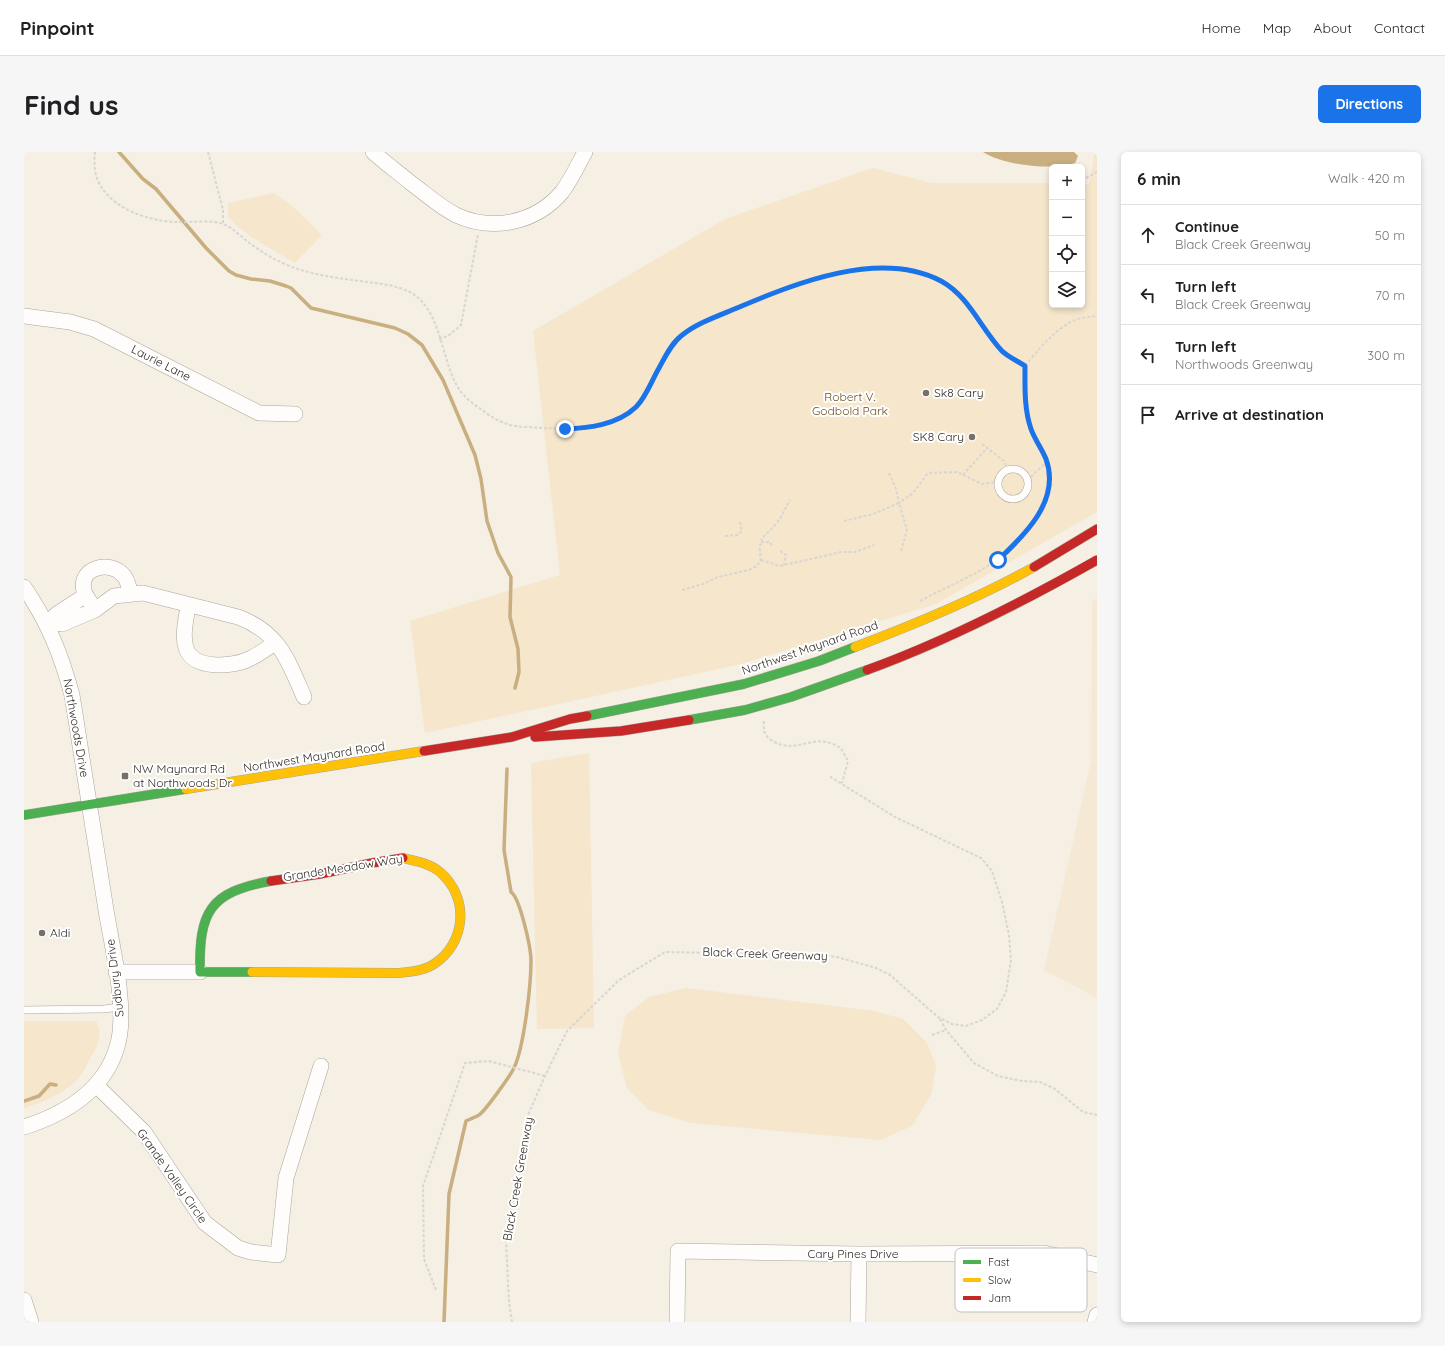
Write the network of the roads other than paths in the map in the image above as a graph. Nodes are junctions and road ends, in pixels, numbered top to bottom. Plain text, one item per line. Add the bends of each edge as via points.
1 (373, 152) edge
2 (585, 152) edge
3 (24, 316) edge
4 (295, 414) dead end
5 (998, 482) joint
6 (1097, 529) edge
7 (1097, 560) edge
8 (24, 587) edge
9 (131, 594) junction
10 (86, 595) junction
11 (188, 606) junction
12 (96, 610) junction
13 (47, 623) junction
14 (275, 643) junction
15 (304, 697) dead end
16 (512, 737) junction
17 (90, 806) junction
18 (24, 815) edge
19 (116, 972) junction
20 (200, 972) junction
21 (120, 1007) junction
22 (24, 1010) edge
23 (321, 1066) dead end
24 (96, 1085) junction
25 (24, 1127) edge
26 (955, 1253) edge
27 (859, 1254) junction
28 (1087, 1263) edge
29 (1097, 1265) edge
30 (24, 1300) edge
31 (1097, 1315) edge
32 (31, 1322) edge
33 (677, 1322) edge
34 (858, 1322) edge
35 (1096, 1322) edge

1 - 2 street via 456,215 479,223 497,224 519,221 552,202 562,191
3 - 4 street, Laurie Lane via 70,322 94,329 259,413
5 - 5 lane via 999,490 1010,499 1024,494 1026,490 1027,480 1017,470 1008,471
6 - 16 main road, Northwest Maynard Road via 1032,568 970,600 898,631 819,660 744,684 570,719
7 - 16 main road, Northwest Maynard Road via 993,616 908,654 744,710 674,724 607,733 571,737
8 - 13 street, Northwoods Drive
9 - 10 street via 125,577 118,570 102,567 88,573 84,581
9 - 11 street via 143,593
9 - 12 street via 114,596
10 - 12 street
10 - 13 street
11 - 14 street via 251,622
11 - 14 street via 184,638 186,650 192,658 203,664 248,660
12 - 13 street via 62,624
13 - 17 street, Northwoods Drive via 72,695
14 - 15 street via 287,656
16 - 17 main road, Northwest Maynard Road
17 - 18 main road, Northwest Maynard Road
17 - 19 street, Sudbury Drive
19 - 20 street, Grande Meadow Way
19 - 21 street, Sudbury Drive
20 - 20 main road, Grande Meadow Way via 398,973 424,968 444,956 452,947 460,924 458,895 454,886 440,870 413,858 266,881 234,892 208,912 202,930
21 - 22 lane via 104,1010
21 - 24 street, Sudbury Drive via 118,1039 109,1065
23 - 24 street, Grande Valley Circle via 286,1178 278,1255 238,1248 205,1224 144,1132
24 - 25 street, Sudbury Drive via 74,1105
26 - 27 street, Cary Pines Drive
27 - 33 street, Cary Pines Drive via 678,1251
27 - 34 street
28 - 29 street, Cary Pines Drive
30 - 32 street
31 - 35 street

